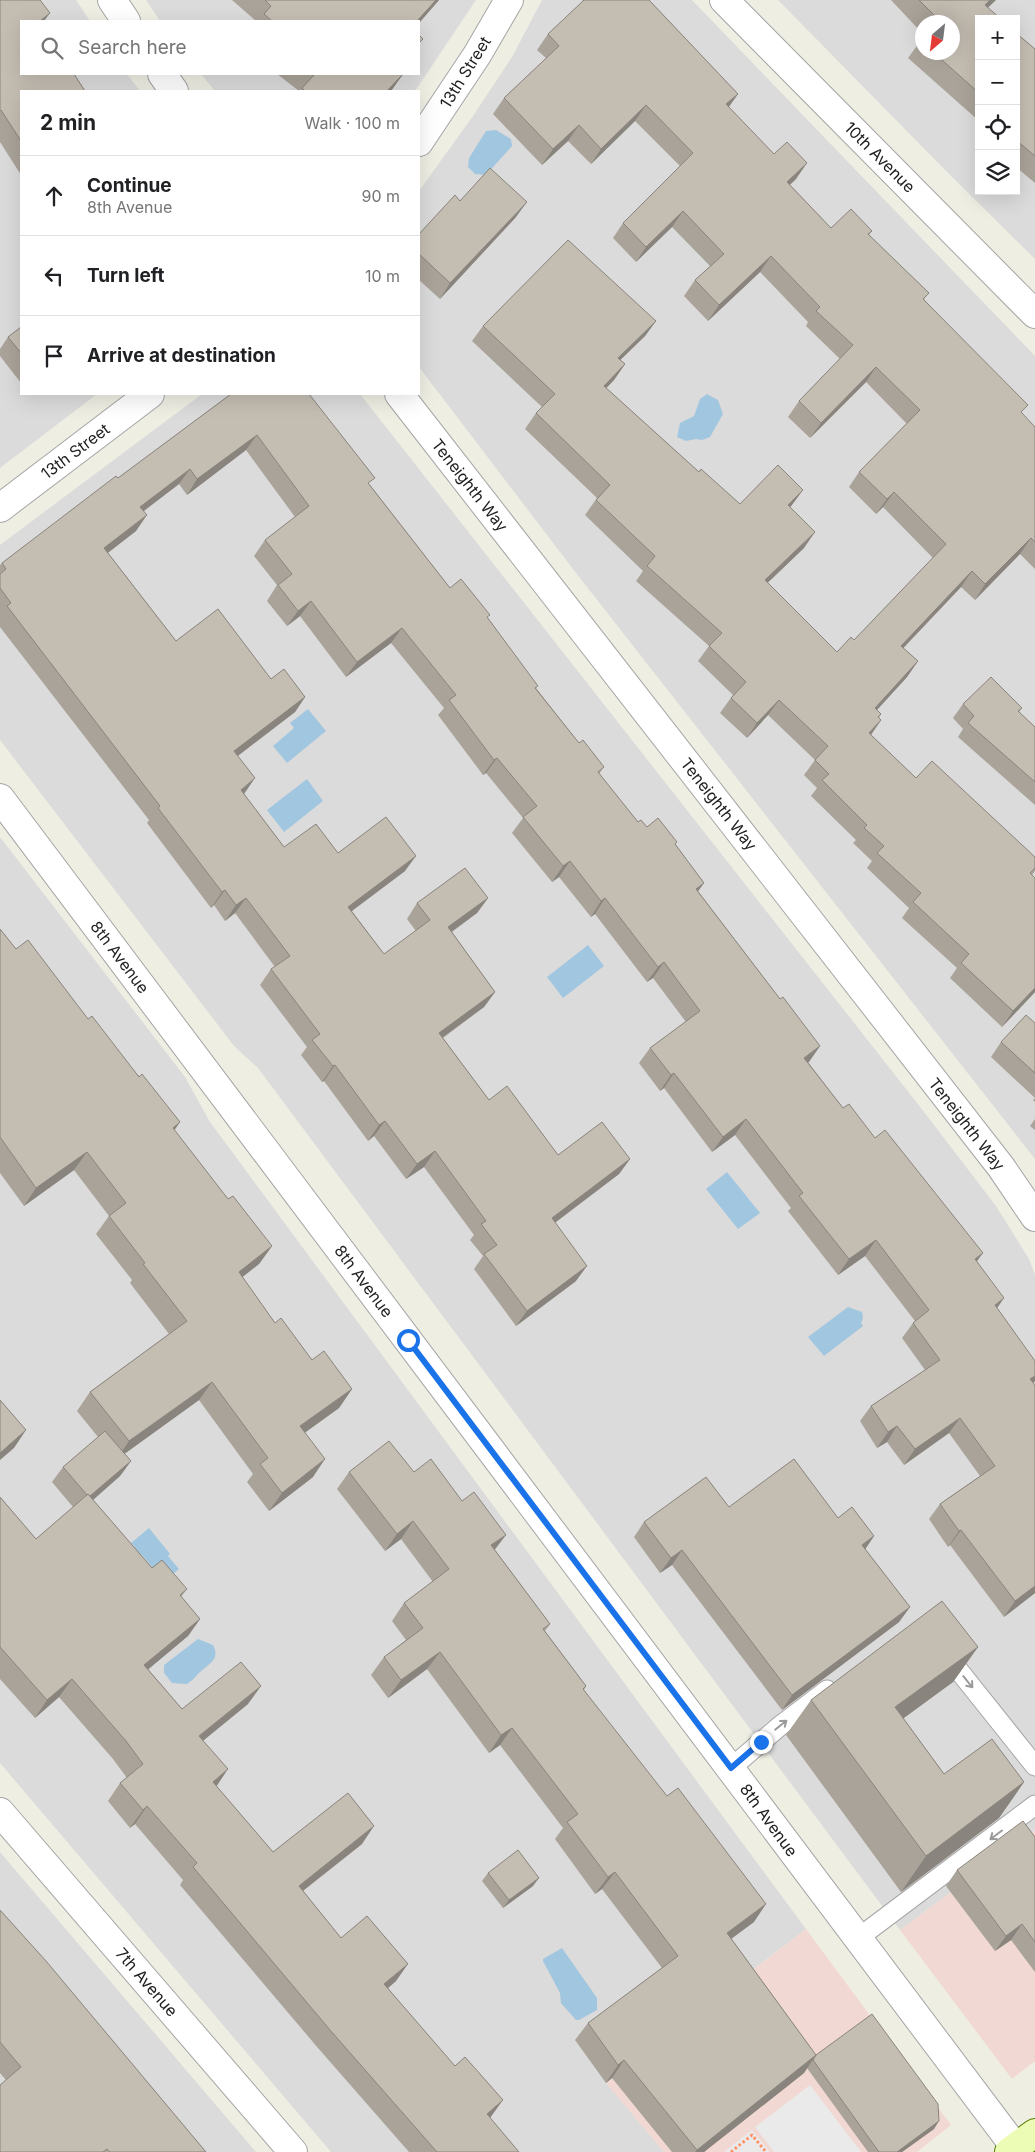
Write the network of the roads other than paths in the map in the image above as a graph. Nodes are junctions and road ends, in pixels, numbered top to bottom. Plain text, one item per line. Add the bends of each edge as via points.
1 (112, 0) edge
2 (509, 0) edge
3 (724, 0) edge
4 (125, 20) edge
5 (163, 75) edge
6 (173, 90) edge
7 (420, 140) edge
8 (1035, 314) edge
9 (149, 395) edge
10 (400, 395) edge
11 (0, 508) edge
12 (0, 798) edge
13 (1035, 1218) edge
14 (931, 1636) edge
15 (842, 1678) edge
16 (1035, 1766) edge
17 (731, 1768) junction
18 (1035, 1805) edge
19 (0, 1812) edge
20 (857, 1938) junction
21 (1020, 2144) edge
22 (293, 2152) edge

1 - 4 street
2 - 7 street, 13th Street
3 - 8 street, 10th Avenue
5 - 6 street
9 - 11 street, 13th Street
10 - 13 street, Teneighth Way via 995,1160
12 - 17 street, 8th Avenue
14 -> 16 lane
17 -> 15 lane via 781,1724
17 - 20 street, 8th Avenue
18 -> 20 lane
19 - 22 street, 7th Avenue
20 - 21 street, 8th Avenue

